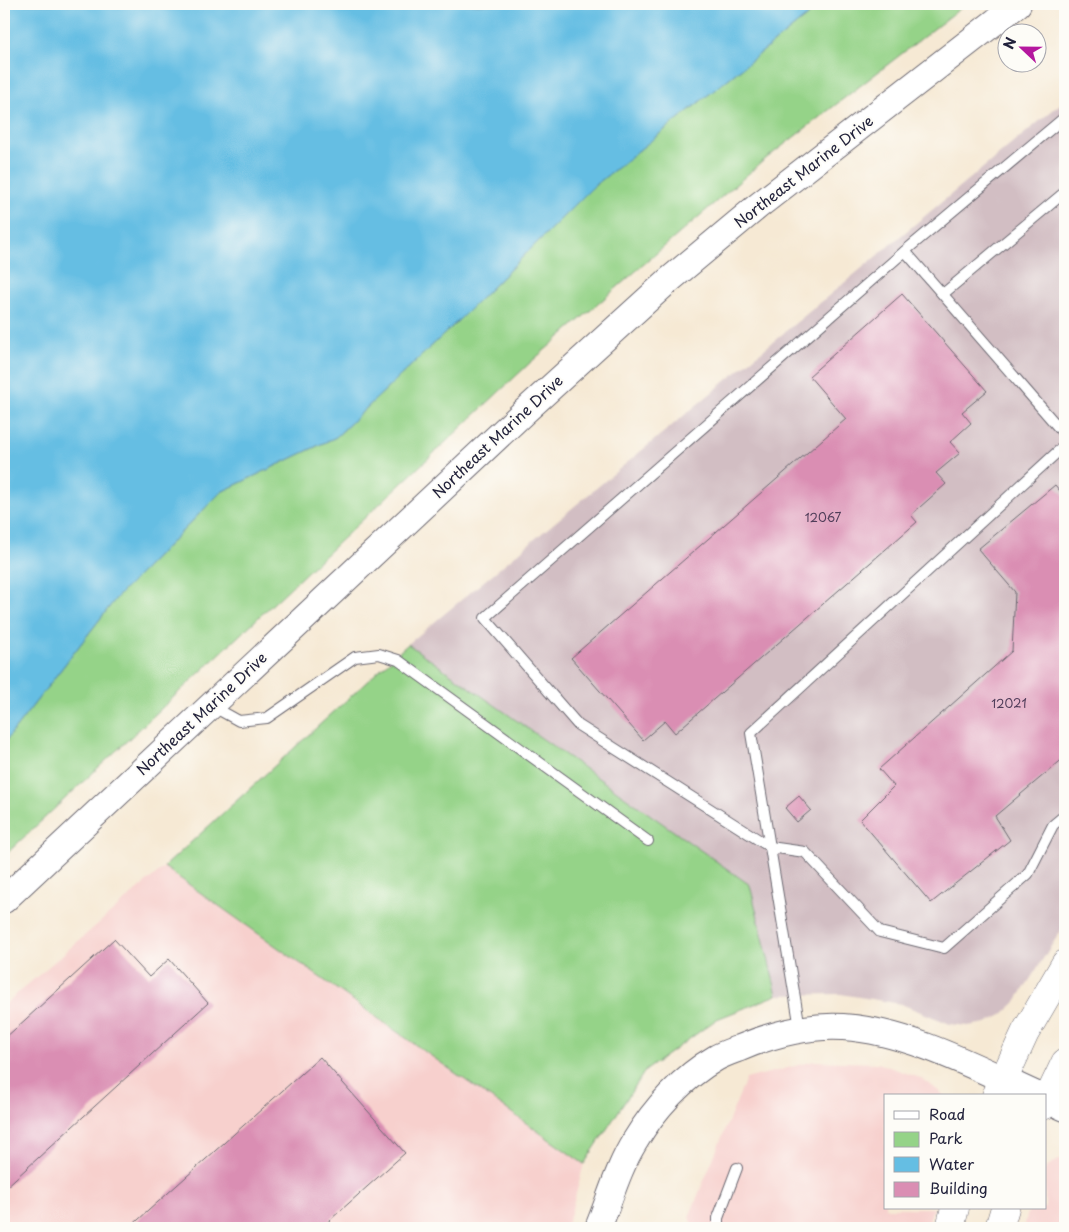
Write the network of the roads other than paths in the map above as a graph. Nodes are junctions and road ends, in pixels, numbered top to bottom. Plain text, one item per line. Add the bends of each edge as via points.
1 (1018, 4) edge
2 (1065, 117) edge
3 (1065, 192) edge
4 (905, 251) junction
5 (943, 294) junction
6 (1065, 435) edge
7 (1065, 445) edge
8 (211, 706) junction
9 (1065, 815) edge
10 (648, 841) dead end
11 (770, 847) junction
12 (4, 900) edge
13 (1065, 964) edge
14 (800, 1029) junction
15 (1065, 1063) edge
16 (1000, 1088) edge
17 (1022, 1094) edge
18 (1048, 1101) edge
19 (737, 1168) dead end
20 (954, 1210) edge
21 (1004, 1210) edge
22 (598, 1228) edge
23 (718, 1228) edge
24 (950, 1228) edge
25 (999, 1228) edge

1 - 8 main road, Northeast Marine Drive via 758,206 668,281
2 - 4 lane
3 - 5 lane
4 - 5 lane
4 - 11 lane via 485,618 578,725
5 - 6 lane
7 - 11 lane via 751,733
8 - 10 lane via 239,721 267,718 354,657 379,654 398,660
8 - 12 main road, Northeast Marine Drive
9 - 11 lane via 1053,825 1028,874 944,948 880,932 805,852
11 - 14 lane
13 - 16 main road via 1025,1033
14 - 16 main road via 843,1027 885,1033 925,1047
14 - 22 main road via 768,1037 716,1058 673,1091 634,1141
15 - 18 main road
16 - 17 main road
19 - 23 lane via 718,1218
20 - 24 main road
21 - 25 main road

